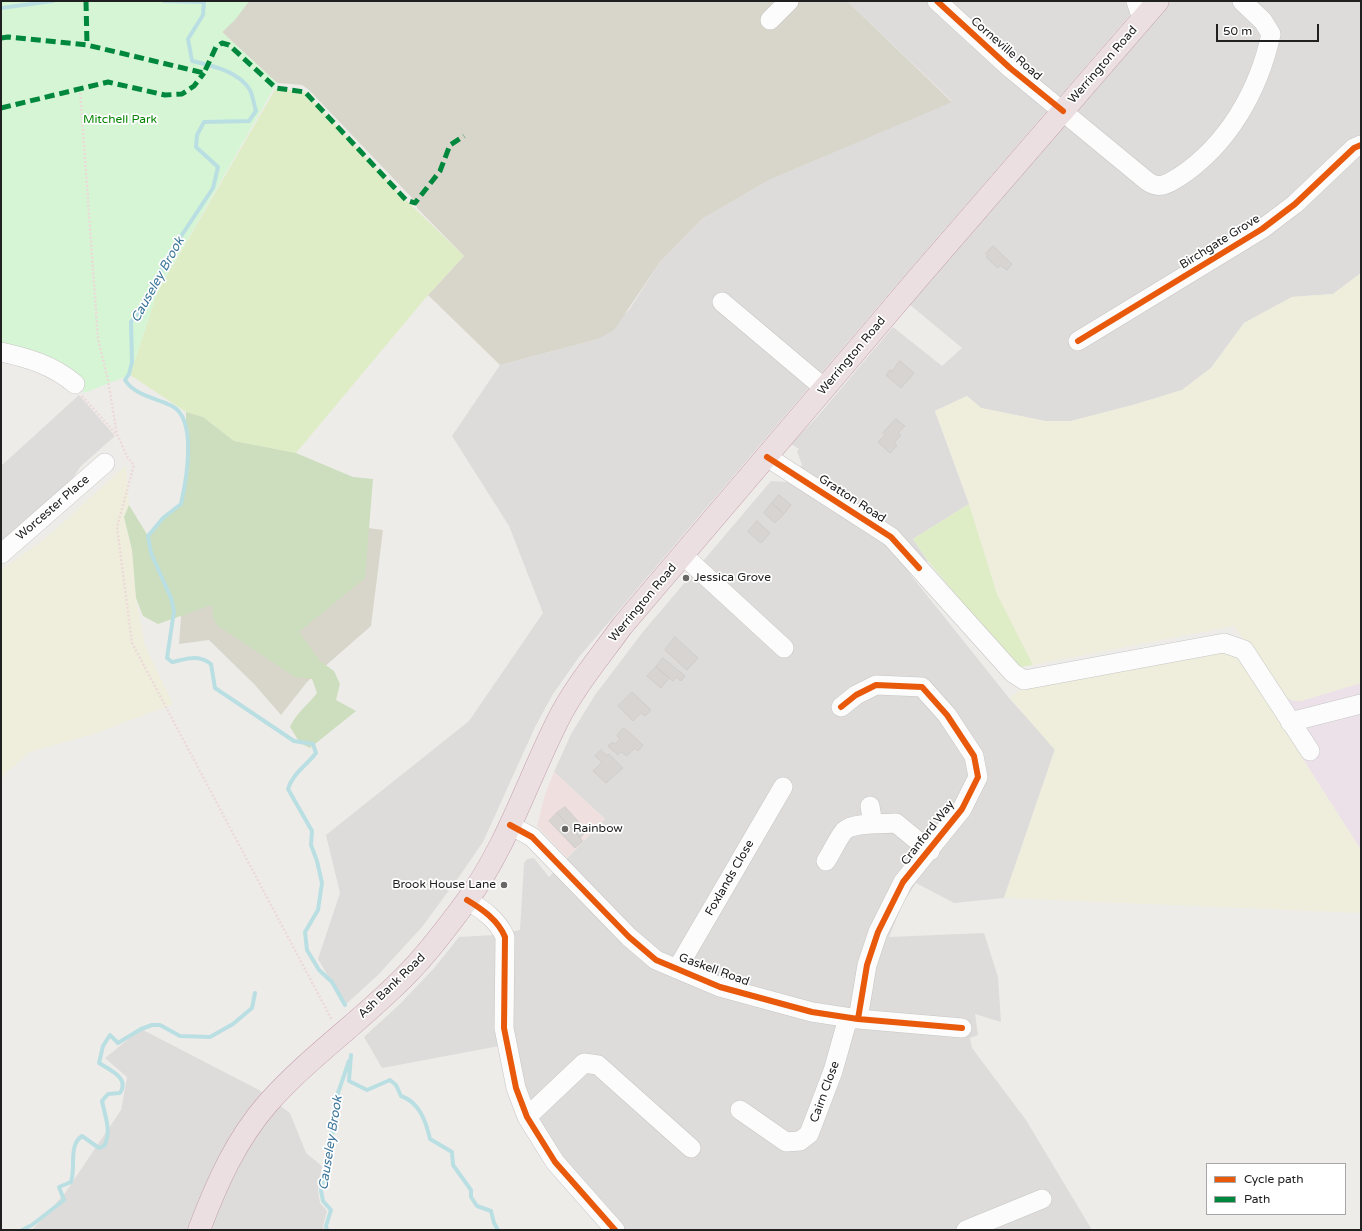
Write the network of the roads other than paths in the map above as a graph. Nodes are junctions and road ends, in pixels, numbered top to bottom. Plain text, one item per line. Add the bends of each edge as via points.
1 (789, 1) edge
2 (937, 1) edge
3 (1158, 1) edge
4 (1242, 1) edge
5 (1139, 10) edge
6 (770, 20) dead end
7 (1063, 111) junction
8 (1361, 145) edge
9 (722, 302) dead end
10 (1078, 341) dead end
11 (1, 352) edge
12 (75, 384) road end
13 (824, 388) junction
14 (766, 456) junction
15 (105, 463) dead end
16 (1, 554) edge
17 (683, 556) junction
18 (784, 648) dead end
19 (1361, 704) edge
20 (841, 707) dead end
21 (557, 720) joint
22 (1290, 722) junction
23 (1310, 751) dead end
24 (783, 787) dead end
25 (510, 825) junction
26 (930, 851) junction
27 (826, 861) dead end
28 (467, 900) junction
29 (677, 969) junction
30 (853, 1018) junction
31 (962, 1028) dead end
32 (740, 1109) dead end
33 (526, 1117) junction
34 (692, 1148) dead end
35 (1042, 1199) dead end
36 (200, 1230) edge
37 (615, 1230) edge
38 (966, 1230) edge

1 - 6 street
2 - 7 street, Corneville Road via 1010,68
3 - 5 highway, Werrington Road
4 - 7 street, Corneville Road via 1263,21 1271,34 1259,75 1239,113 1218,144 1192,168 1172,181 1161,187 1153,186
5 - 7 highway, Werrington Road
7 - 13 highway, Werrington Road
8 - 10 street, Birchgate Grove via 1354,148 1295,204 1262,229
9 - 13 street
11 - 12 street via 56,369
13 - 14 highway, Werrington Road
14 - 17 highway, Werrington Road
14 - 22 street, Gratton Road via 891,537 1013,673 1024,680 1224,643 1244,650
15 - 16 street, Worcester Place
17 - 18 street
17 - 21 highway, Werrington Road via 622,626 583,678
19 - 22 street
20 - 26 street, Cranford Way via 856,695 876,685 922,687 947,715 974,756 978,777 962,809
21 - 25 highway, Ash Bank Road
22 - 23 street, Gratton Road
24 - 29 street, Foxlands Close
25 - 28 highway, Ash Bank Road
25 - 29 street, Gaskell Road via 532,837 629,937 656,960
26 - 27 street via 896,823 867,819 844,831
26 - 30 street, Cranford Way via 903,882 878,932
28 - 33 street via 494,920 504,937 504,1028 516,1088
28 - 36 highway, Ash Bank Road via 412,970 306,1065 268,1103 228,1163
29 - 30 street, Gaskell Road via 720,987 812,1012
30 - 31 street, Gaskell Road via 940,1019
30 - 32 street, Cairn Close via 809,1134 800,1141 786,1142
33 - 34 street via 584,1063 598,1065
33 - 37 street via 555,1162
35 - 38 street

